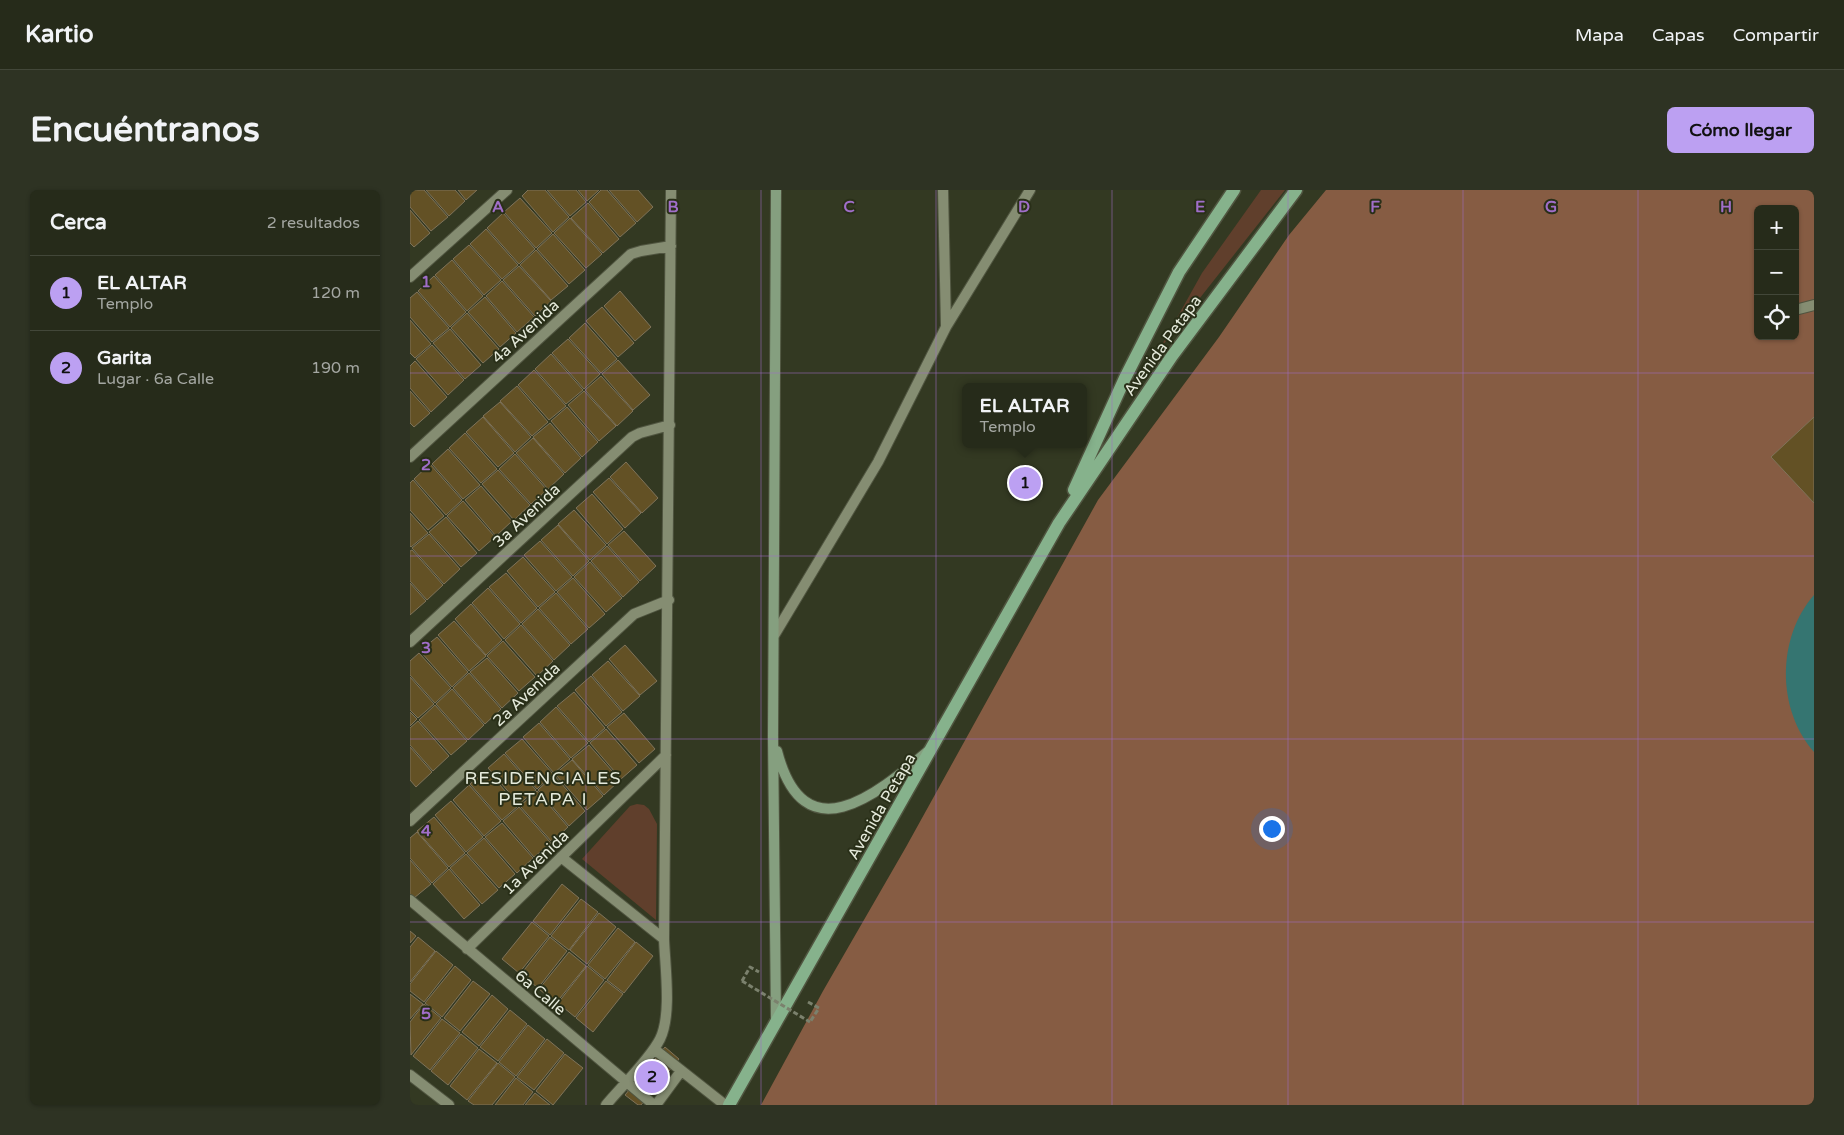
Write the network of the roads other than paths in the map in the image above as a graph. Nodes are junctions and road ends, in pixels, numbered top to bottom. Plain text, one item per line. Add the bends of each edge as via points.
1 (507, 190) edge
2 (671, 190) edge
3 (776, 190) edge
4 (943, 190) edge
5 (1030, 190) edge
6 (1234, 190) edge
7 (1296, 190) edge
8 (671, 246) junction
9 (410, 277) edge
10 (1814, 305) edge
11 (1799, 309) edge
12 (946, 326) junction
13 (670, 425) junction
14 (410, 458) edge
15 (1059, 523) junction
16 (669, 600) junction
17 (775, 634) junction
18 (410, 642) edge
19 (774, 736) junction
20 (934, 746) junction
21 (666, 756) junction
22 (410, 822) edge
23 (561, 857) junction
24 (410, 900) edge
25 (664, 939) junction
26 (467, 949) junction
27 (776, 1022) junction
28 (654, 1049) junction
29 (681, 1071) junction
30 (410, 1074) edge
31 (626, 1082) junction
32 (449, 1105) edge
33 (606, 1105) edge
34 (655, 1105) edge
35 (725, 1105) edge
36 (729, 1105) edge

1 - 9 street
2 - 8 street
3 - 17 street
4 - 12 street
5 - 12 street
6 - 15 main road, Avenida Petapa via 1175,281 1125,378
7 - 15 main road, Avenida Petapa via 1172,356
8 - 13 street
8 - 14 street, 4a Avenida via 631,254
10 - 11 street
12 - 17 street via 878,462
13 - 16 street
13 - 18 street, 3a Avenida via 632,438
15 - 20 main road, Avenida Petapa
16 - 21 street
16 - 22 street, 2a Avenida via 634,614
17 - 19 street
19 - 20 street via 789,784 805,801 827,809 864,799
19 - 27 street
20 - 27 main road, Avenida Petapa
21 - 23 street, 1a Avenida
21 - 25 street
23 - 25 street
23 - 26 street, 1a Avenida
24 - 26 street, 6a Calle
25 - 28 street via 666,1020
26 - 31 street, 6a Calle
27 - 36 main road, Avenida Petapa
28 - 29 street
28 - 31 street
29 - 34 street
29 - 35 street
30 - 32 street
31 - 33 street
31 - 34 street, 6a Calle

